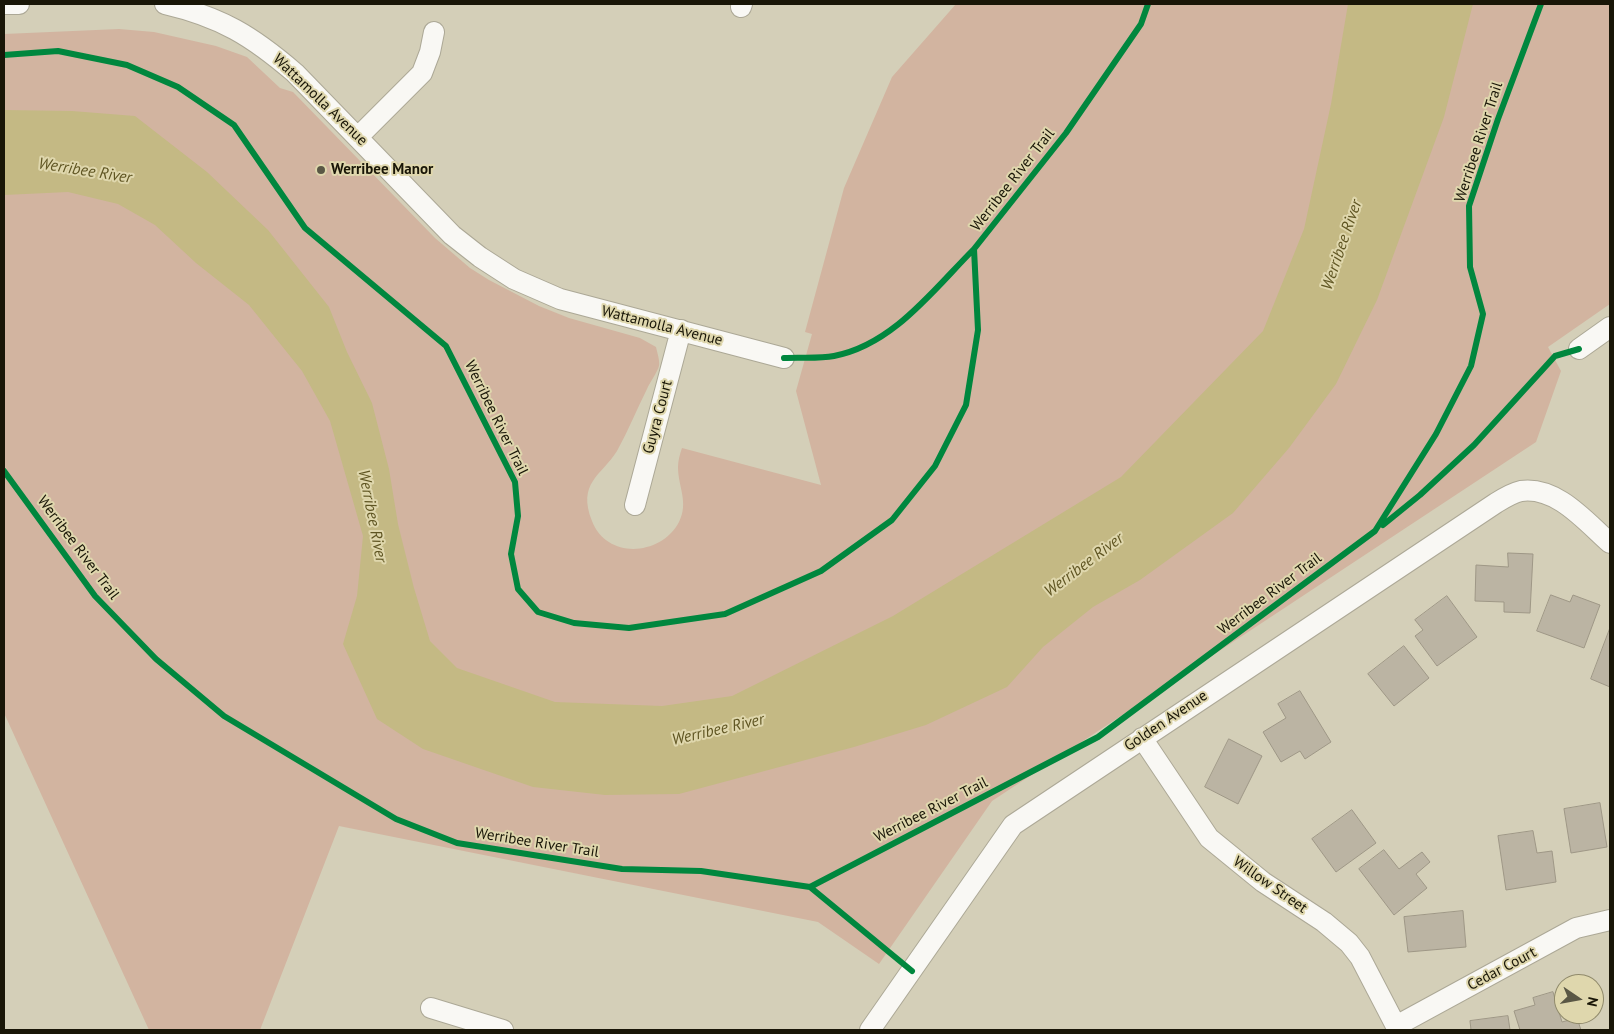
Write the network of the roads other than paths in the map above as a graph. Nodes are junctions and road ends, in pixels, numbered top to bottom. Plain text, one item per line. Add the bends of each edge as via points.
1 (4, 4) edge
2 (18, 4) edge
3 (166, 4) edge
4 (434, 32) dead end
5 (358, 137) junction
6 (1610, 326) edge
7 (681, 330) junction
8 (1579, 349) dead end
9 (784, 358) dead end
10 (636, 505) dead end
11 (1610, 543) edge
12 (1142, 738) junction
13 (1610, 920) edge
14 (431, 1008) dead end
15 (1397, 1028) edge
16 (503, 1030) edge
17 (870, 1030) edge

1 - 2 street
3 - 5 street, Wattamolla Avenue via 201,13 236,28 270,51
4 - 5 street via 422,73
5 - 7 street, Wattamolla Avenue via 452,235 514,279 560,299
6 - 8 street
7 - 9 street, Wattamolla Avenue
7 - 10 street, Guyra Court
11 - 12 street, Golden Avenue via 1553,497 1533,491 1513,493
12 - 15 street, Willow Street via 1209,838 1263,882 1324,922 1349,943 1360,957
12 - 17 street, Golden Avenue via 1013,825
13 - 15 street, Cedar Court via 1576,928
14 - 16 street

